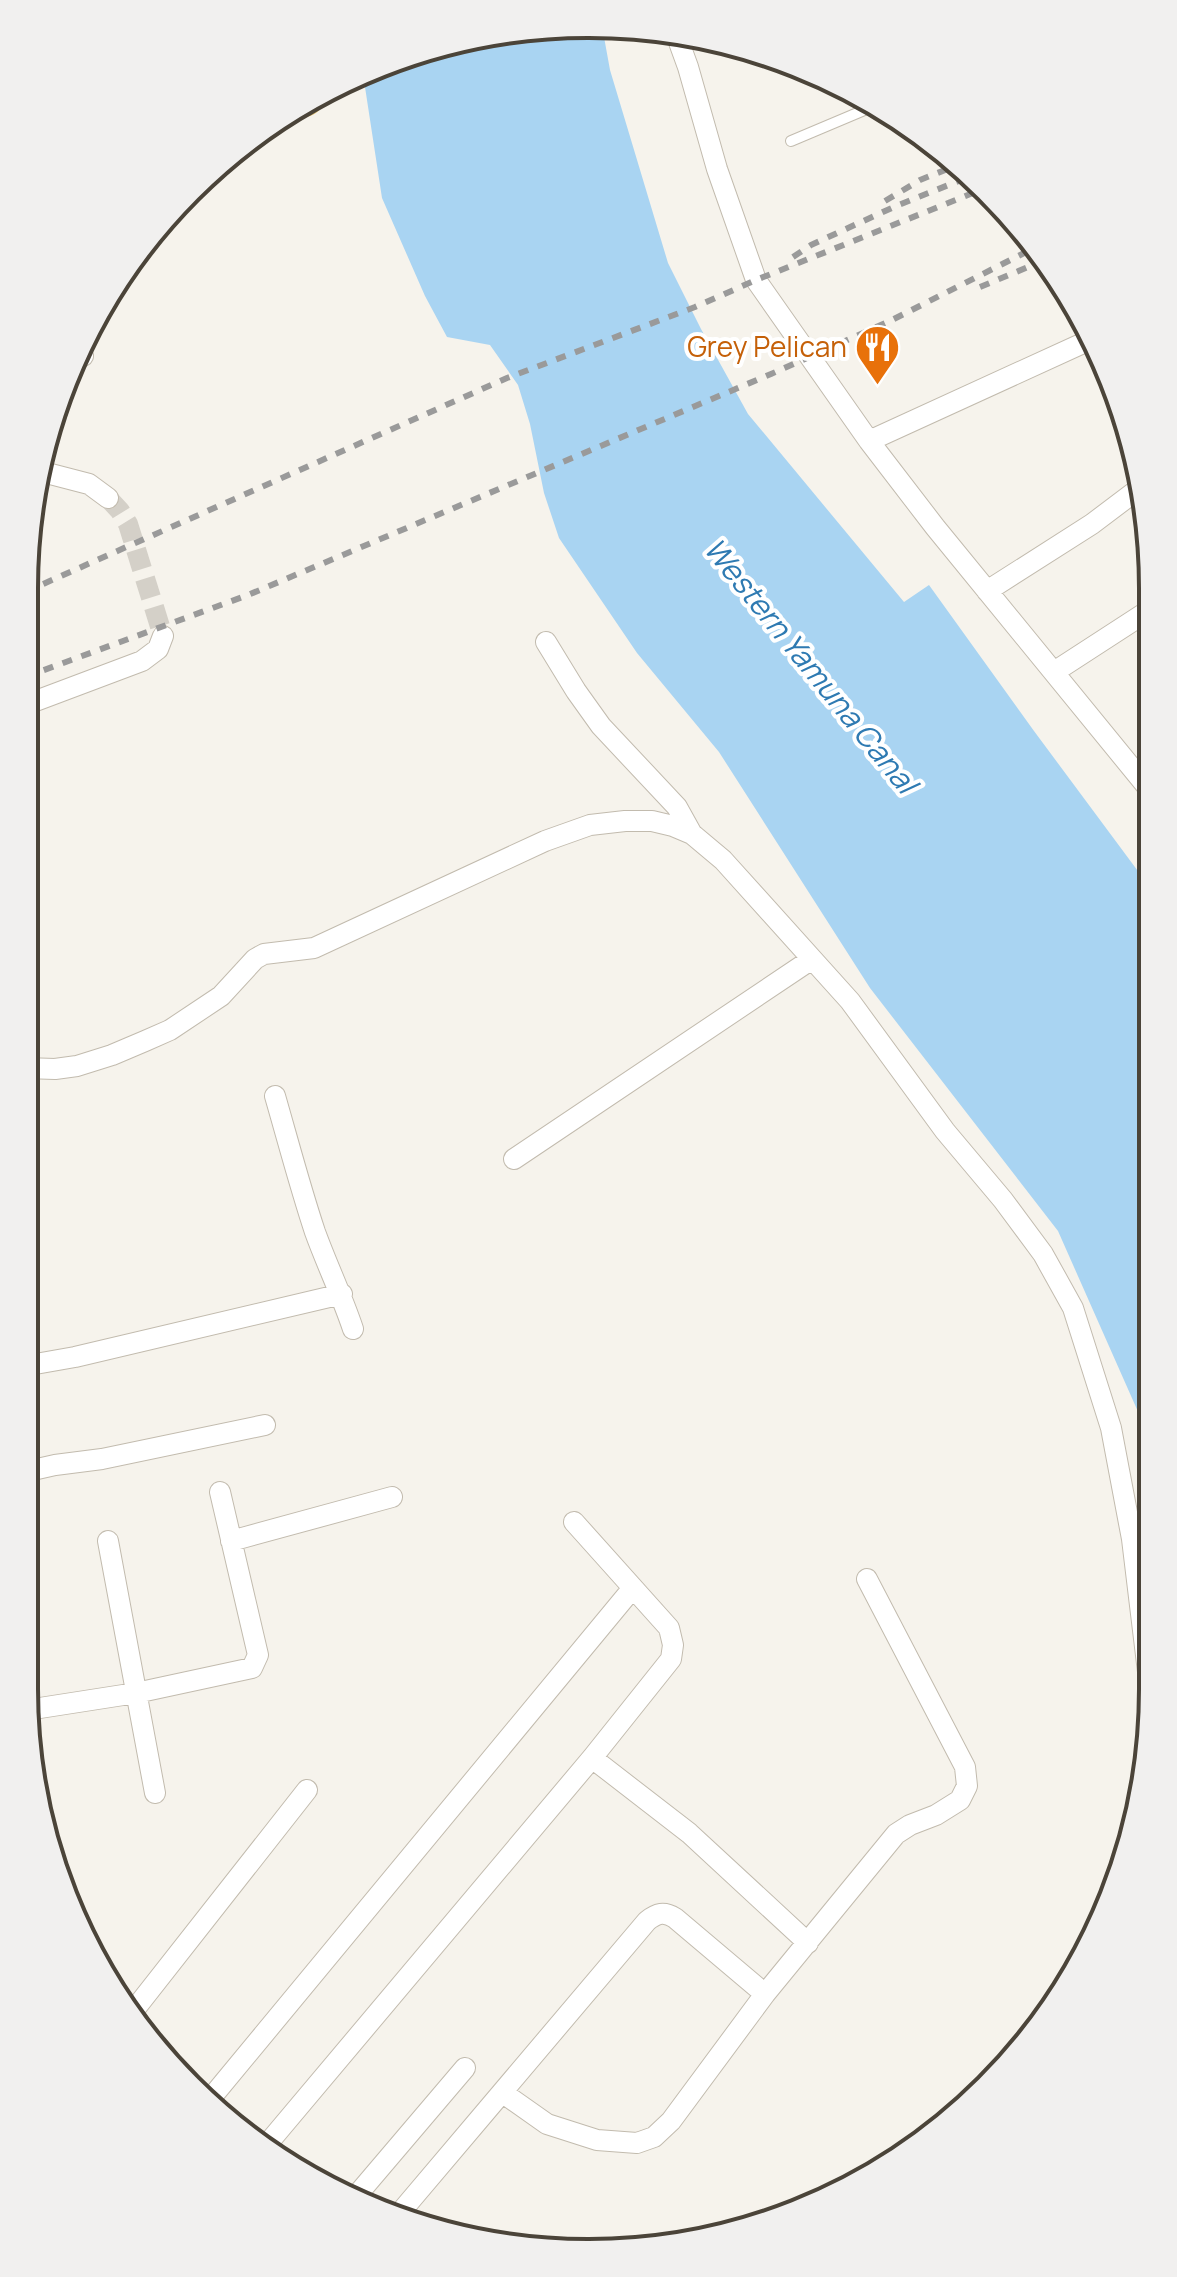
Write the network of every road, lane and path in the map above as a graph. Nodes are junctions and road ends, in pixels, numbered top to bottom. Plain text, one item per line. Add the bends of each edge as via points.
1 (681, 46) edge
2 (862, 111) edge
3 (791, 141) dead end
4 (1081, 344) edge
5 (869, 441) junction
6 (51, 474) edge
7 (1130, 495) edge
8 (108, 498) tunnel mouth
9 (987, 591) junction
10 (1139, 617) edge
11 (163, 636) dead end
12 (546, 642) dead end
13 (1054, 672) junction
14 (38, 700) edge
15 (1139, 777) edge
16 (692, 834) junction
17 (812, 959) junction
18 (38, 1068) edge
19 (275, 1096) dead end
20 (514, 1159) dead end
21 (342, 1294) junction
22 (353, 1329) dead end
23 (38, 1364) edge
24 (265, 1425) dead end
25 (38, 1469) edge
26 (220, 1492) dead end
27 (392, 1497) dead end
28 (574, 1522) dead end
29 (108, 1541) dead end
30 (231, 1541) junction
31 (867, 1579) dead end
32 (632, 1589) junction
33 (1139, 1597) edge
34 (136, 1693) junction
35 (39, 1708) edge
36 (592, 1758) junction
37 (307, 1790) dead end
38 (155, 1793) dead end
39 (808, 1943) junction
40 (765, 1994) junction
41 (138, 2005) edge
42 (465, 2068) dead end
43 (215, 2093) edge
44 (503, 2093) junction
45 (272, 2138) edge
46 (362, 2190) edge
47 (405, 2207) edge

1 - 5 street via 756,280
2 - 3 lane
4 - 5 street
5 - 9 street
6 - 8 street via 89,484
7 - 9 street
9 - 13 street
10 - 13 street
11 - 14 street via 158,649 142,661
12 - 16 street via 601,726 677,807
13 - 15 street
16 - 17 street via 723,860
16 - 18 street via 652,821 625,821 590,825 545,841 314,948 264,954 221,996 170,1030 77,1066
17 - 20 street
17 - 33 street via 1011,1211 1073,1308 1111,1428
19 - 21 street via 314,1229
21 - 22 street
21 - 23 street
24 - 25 street
26 - 30 street
27 - 30 street
28 - 32 street
29 - 34 street
30 - 34 street via 258,1655 255,1666
31 - 39 street via 965,1767 967,1786 954,1805 896,1834
32 - 36 street via 669,1628 673,1652
32 - 43 street
34 - 35 street
34 - 38 street
36 - 39 street via 689,1833
36 - 45 street
37 - 41 street
39 - 40 street
40 - 44 street via 654,2137 637,2143 597,2140 547,2124
40 - 44 street via 675,1918 656,1914
42 - 46 street
44 - 47 street

